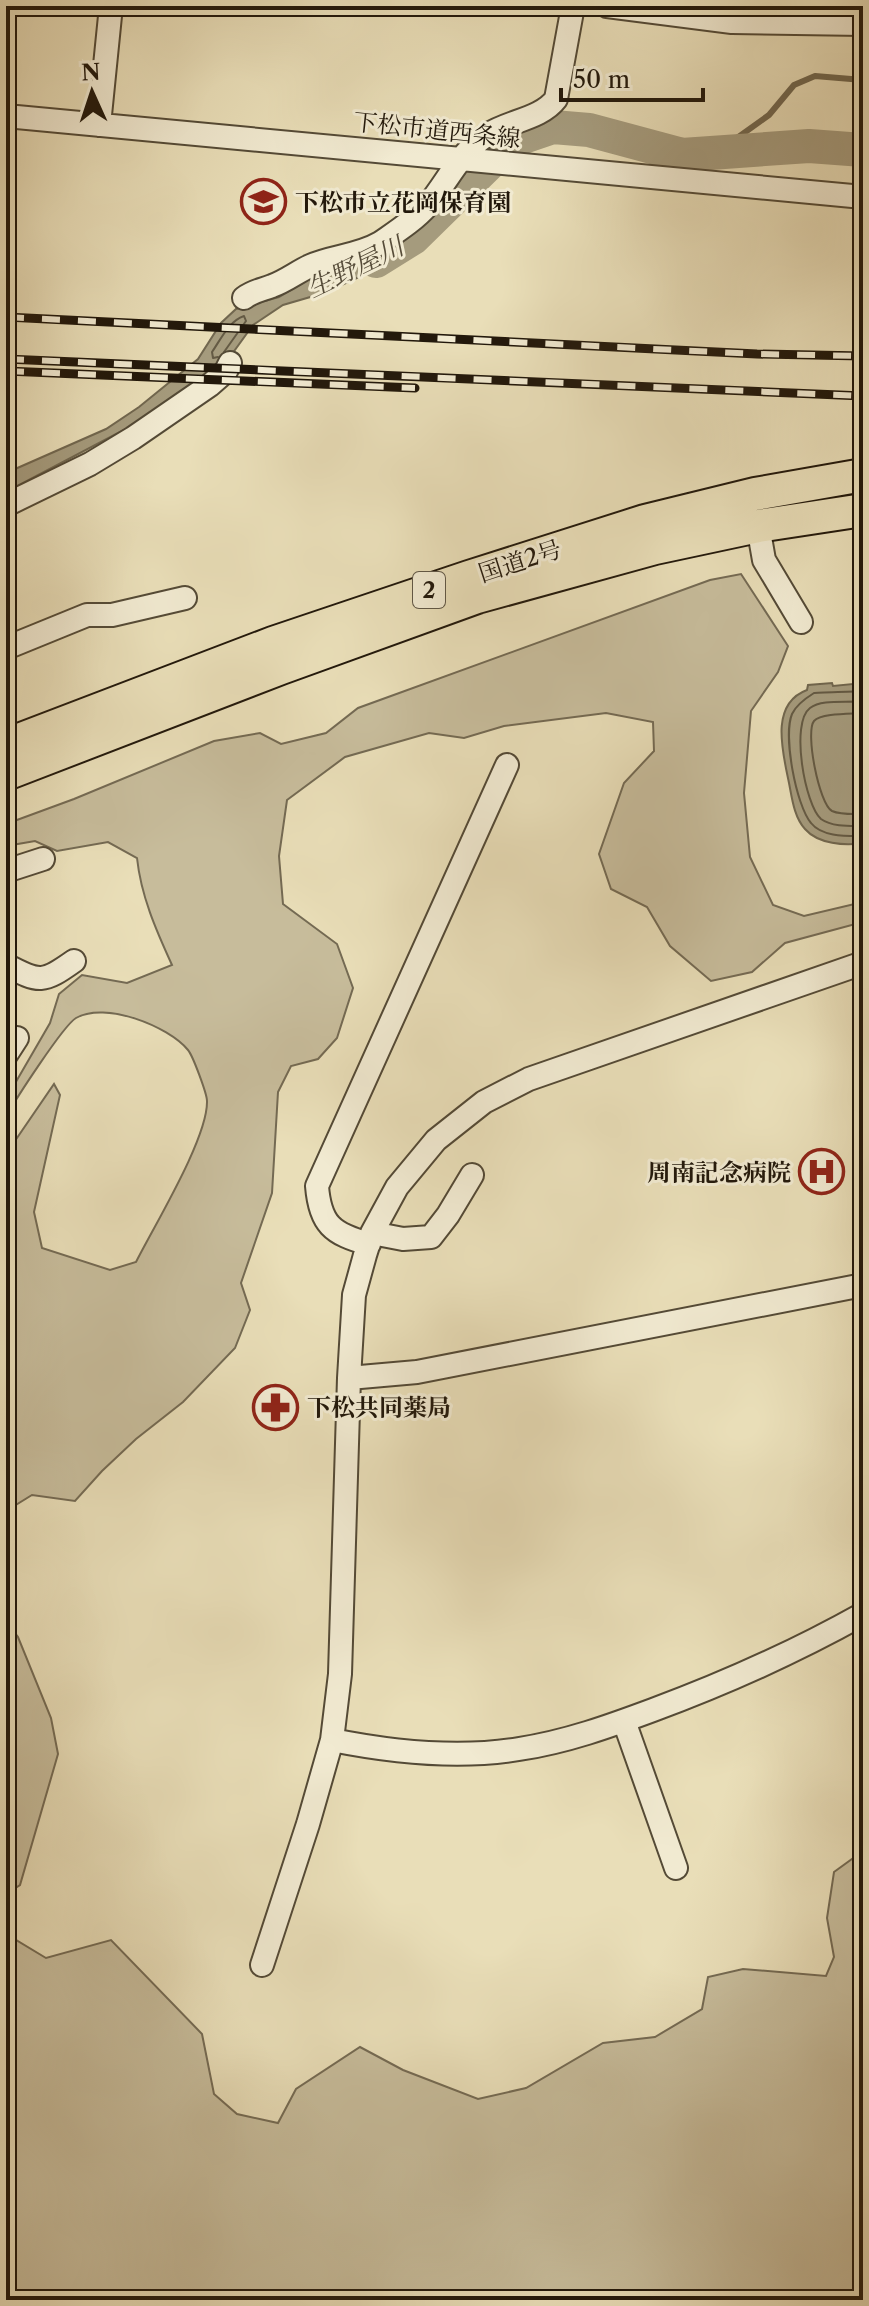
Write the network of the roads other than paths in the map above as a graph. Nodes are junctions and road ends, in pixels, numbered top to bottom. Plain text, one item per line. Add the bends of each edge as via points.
1 (111, 6) edge
2 (573, 6) edge
3 (607, 6) edge
4 (703, 12) edge
5 (863, 24) edge
6 (6, 116) edge
7 (99, 125) junction
8 (466, 159) junction
9 (863, 197) edge
10 (244, 298) dead end
11 (230, 363) dead end
12 (863, 475) edge
13 (6, 505) edge
14 (863, 510) edge
15 (758, 526) junction
16 (185, 598) dead end
17 (801, 622) dead end
18 (6, 648) edge
19 (6, 745) edge
20 (507, 765) dead end
21 (6, 774) edge
22 (43, 859) dead end
23 (6, 871) edge
24 (74, 961) dead end
25 (863, 963) edge
26 (6, 965) edge
27 (472, 1175) dead end
28 (370, 1238) junction
29 (863, 1285) edge
30 (349, 1378) junction
31 (863, 1614) edge
32 (624, 1721) junction
33 (332, 1740) junction
34 (676, 1868) dead end
35 (262, 1965) dead end

1 - 7 street
2 - 8 street via 556,99 549,109 486,136
3 - 4 street
4 - 5 street via 732,22
6 - 7 street, 下松市道西条線
7 - 8 street, 下松市道西条線
8 - 9 street, 下松市道西条線
8 - 10 street via 428,205 377,244 312,265
11 - 13 street via 210,385 133,438
12 - 19 highway, 国道2号 / 2 via 645,521 273,643
14 - 15 highway, 国道2号 / 2
15 - 17 street via 764,560
15 - 21 highway, 国道2号 / 2 via 477,597
16 - 18 street via 112,615 87,615
20 - 28 street via 317,1186 319,1211 331,1227 353,1240
22 - 23 street
24 - 26 street via 48,979 34,980
25 - 28 street via 529,1079 484,1102 436,1140 397,1187
27 - 28 street via 431,1237
28 - 30 street via 354,1295
29 - 30 street via 417,1372
30 - 33 street via 340,1674
31 - 32 street via 715,1687
32 - 33 street via 517,1749 445,1753
32 - 34 street
33 - 35 street

